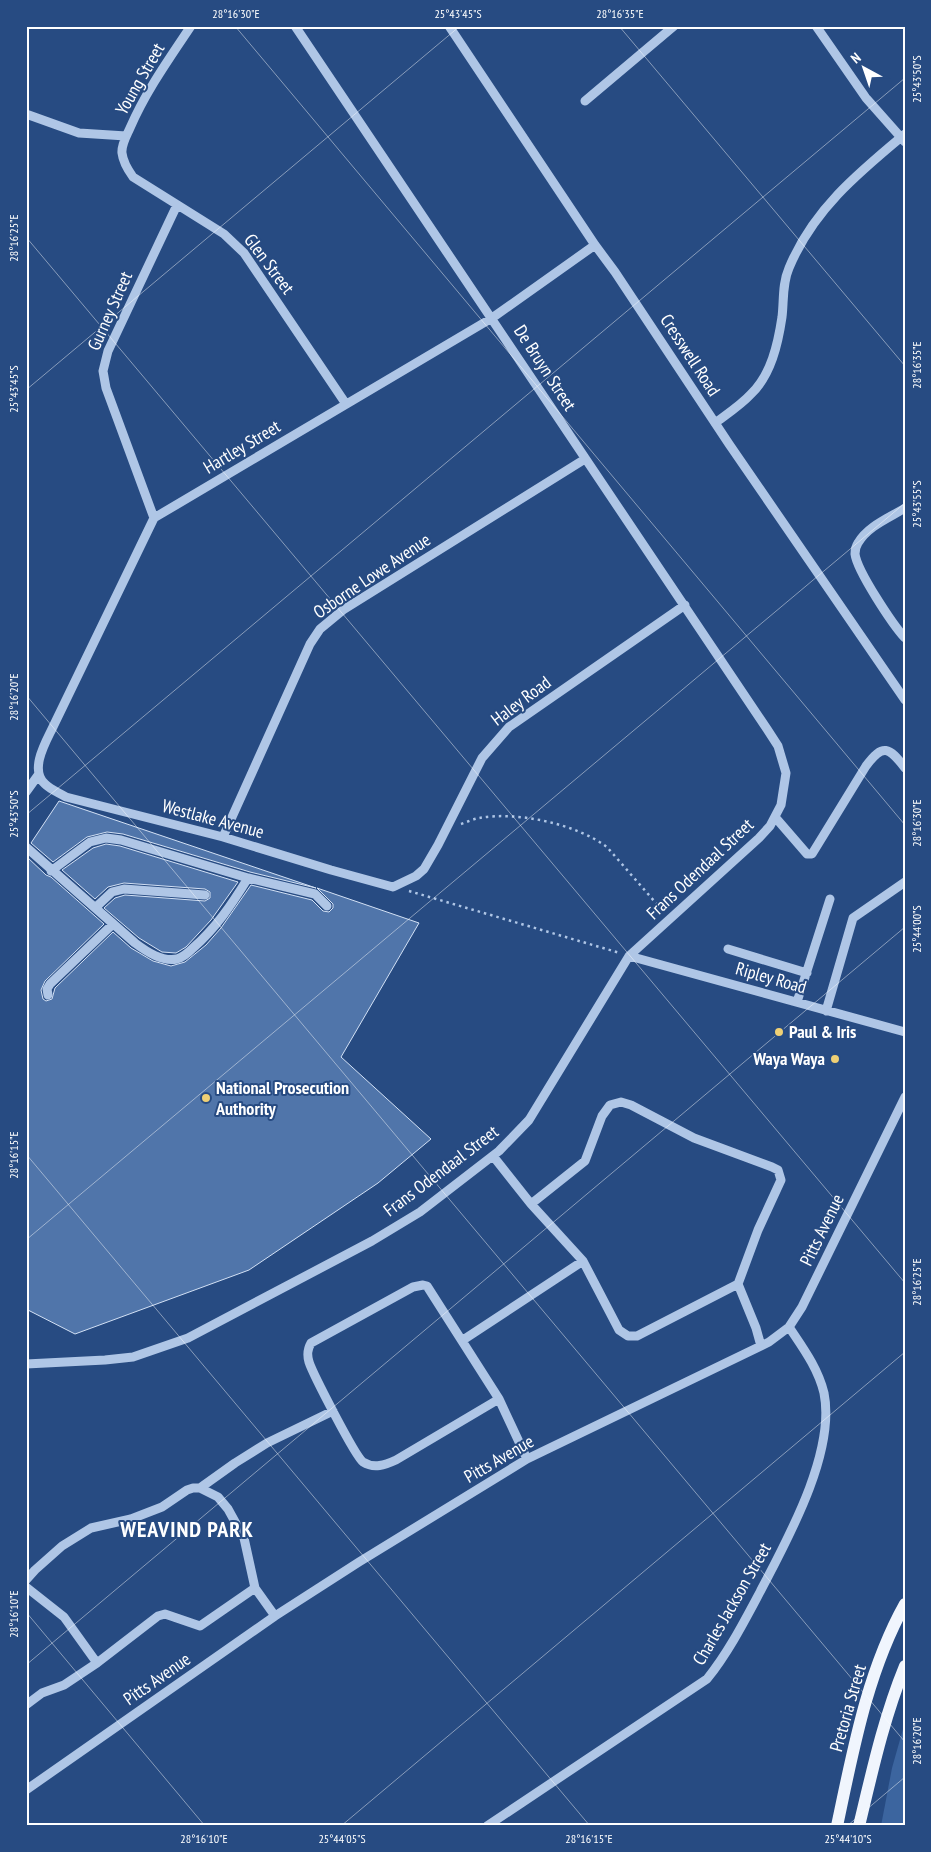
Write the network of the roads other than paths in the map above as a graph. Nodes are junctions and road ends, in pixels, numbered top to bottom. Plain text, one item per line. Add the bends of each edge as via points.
1 (191, 26) edge
2 (295, 26) edge
3 (449, 26) edge
4 (674, 26) edge
5 (816, 26) edge
6 (585, 101) dead end
7 (26, 114) edge
8 (126, 136) junction
9 (903, 138) edge
10 (133, 177) joint
11 (177, 205) junction
12 (595, 245) junction
13 (492, 318) junction
14 (346, 404) junction
15 (715, 423) junction
16 (585, 459) junction
17 (905, 508) edge
18 (154, 518) junction
19 (685, 605) junction
20 (905, 638) edge
21 (905, 700) edge
22 (767, 729) joint
23 (905, 768) edge
24 (39, 774) junction
25 (26, 792) edge
26 (775, 817) junction
27 (224, 837) junction
28 (26, 847) edge
29 (51, 871) junction
30 (248, 878) junction
31 (373, 881) joint
32 (905, 882) edge
33 (205, 895) dead end
34 (830, 899) dead end
35 (327, 906) dead end
36 (95, 908) junction
37 (113, 924) junction
38 (728, 949) dead end
39 (629, 956) junction
40 (807, 973) junction
41 (48, 995) dead end
42 (798, 1002) junction
43 (826, 1010) junction
44 (905, 1032) edge
45 (905, 1097) edge
46 (492, 1156) junction
47 (532, 1204) junction
48 (583, 1261) junction
49 (738, 1284) junction
50 (789, 1327) junction
51 (463, 1340) junction
52 (761, 1346) junction
53 (26, 1364) edge
54 (499, 1399) junction
55 (333, 1411) junction
56 (527, 1459) junction
57 (200, 1488) junction
58 (26, 1580) edge
59 (26, 1587) edge
60 (256, 1588) junction
61 (905, 1604) edge
62 (275, 1616) junction
63 (97, 1663) junction
64 (905, 1666) edge
65 (26, 1705) edge
66 (26, 1790) edge
67 (487, 1826) edge
68 (837, 1826) edge
69 (859, 1826) edge

1 - 8 street, Young Street via 146,93
2 - 13 street, De Bruyn Street
3 - 12 street, Cresswell Road
4 - 6 street
5 - 9 street via 866,98
7 - 8 street via 79,133
8 - 10 street, Young Street via 122,152
9 - 15 street via 857,174 811,228 788,270 780,334 764,376 752,394
10 - 11 street, Glen Street
11 - 14 street, Glen Street via 224,234 244,253
11 - 18 street, Gurney Street via 108,351 103,371 106,388
12 - 13 street, Hartley Street
12 - 15 street, Cresswell Road
13 - 14 street, Hartley Street
13 - 16 street, De Bruyn Street
14 - 18 street, Hartley Street
15 - 21 street, Cresswell Road
16 - 19 street, De Bruyn Street
16 - 27 street, Osborne Lowe Avenue via 383,584 320,629 310,644
17 - 20 street via 865,535 855,555 891,621
18 - 24 street via 42,750
19 - 22 street, De Bruyn Street
19 - 31 street, Haley Road via 509,727 482,758 424,869 405,883 393,887
22 - 26 street, Frans Odendaal Street via 780,752 786,773 783,796
23 - 26 street via 892,752 885,749 874,755 812,854 807,854
24 - 25 street
24 - 27 street, Westlake Avenue via 46,785 66,797
26 - 39 street, Frans Odendaal Street via 759,838
27 - 31 street, Westlake Avenue
28 - 29 street
29 - 30 street via 90,842 106,838
29 - 36 street
30 - 35 street via 315,894
30 - 37 street via 217,925 189,952 176,959 147,952
32 - 43 street via 853,918
33 - 36 street via 124,889 112,892
34 - 40 street
36 - 37 street
37 - 41 street via 50,984
38 - 40 street
39 - 42 street, Ripley Road
39 - 46 street, Frans Odendaal Street via 529,1120
40 - 42 street
42 - 43 street, Ripley Road
43 - 44 street, Ripley Road
45 - 50 street, Pitts Avenue
46 - 47 street
46 - 53 street, Frans Odendaal Street via 420,1212 372,1241 188,1338 133,1357
47 - 48 street
47 - 49 street via 585,1161 602,1116 610,1105 622,1102 631,1105 694,1138 778,1170 781,1180
48 - 49 street via 619,1330 628,1336 637,1336
48 - 51 street
49 - 52 street
50 - 52 street, Pitts Avenue
50 - 67 street, Charles Jackson Street via 817,1370 824,1394 826,1422 806,1496 788,1539 722,1661 707,1679
51 - 54 street
51 - 55 street via 430,1288 423,1285 413,1287 311,1343 310,1363
52 - 56 street, Pitts Avenue
54 - 55 street via 396,1460 380,1466 371,1466 360,1459
54 - 56 street
55 - 57 street via 267,1443
56 - 62 street, Pitts Avenue
57 - 58 street via 187,1490 162,1507 131,1519 90,1528 62,1546
57 - 60 street via 218,1497 228,1509 244,1538
59 - 63 street via 64,1617
60 - 62 street
60 - 63 street via 200,1626 165,1614 158,1616
61 - 68 main road, Pretoria Street via 875,1671
62 - 66 street, Pitts Avenue
63 - 65 street
64 - 69 main road via 878,1747

